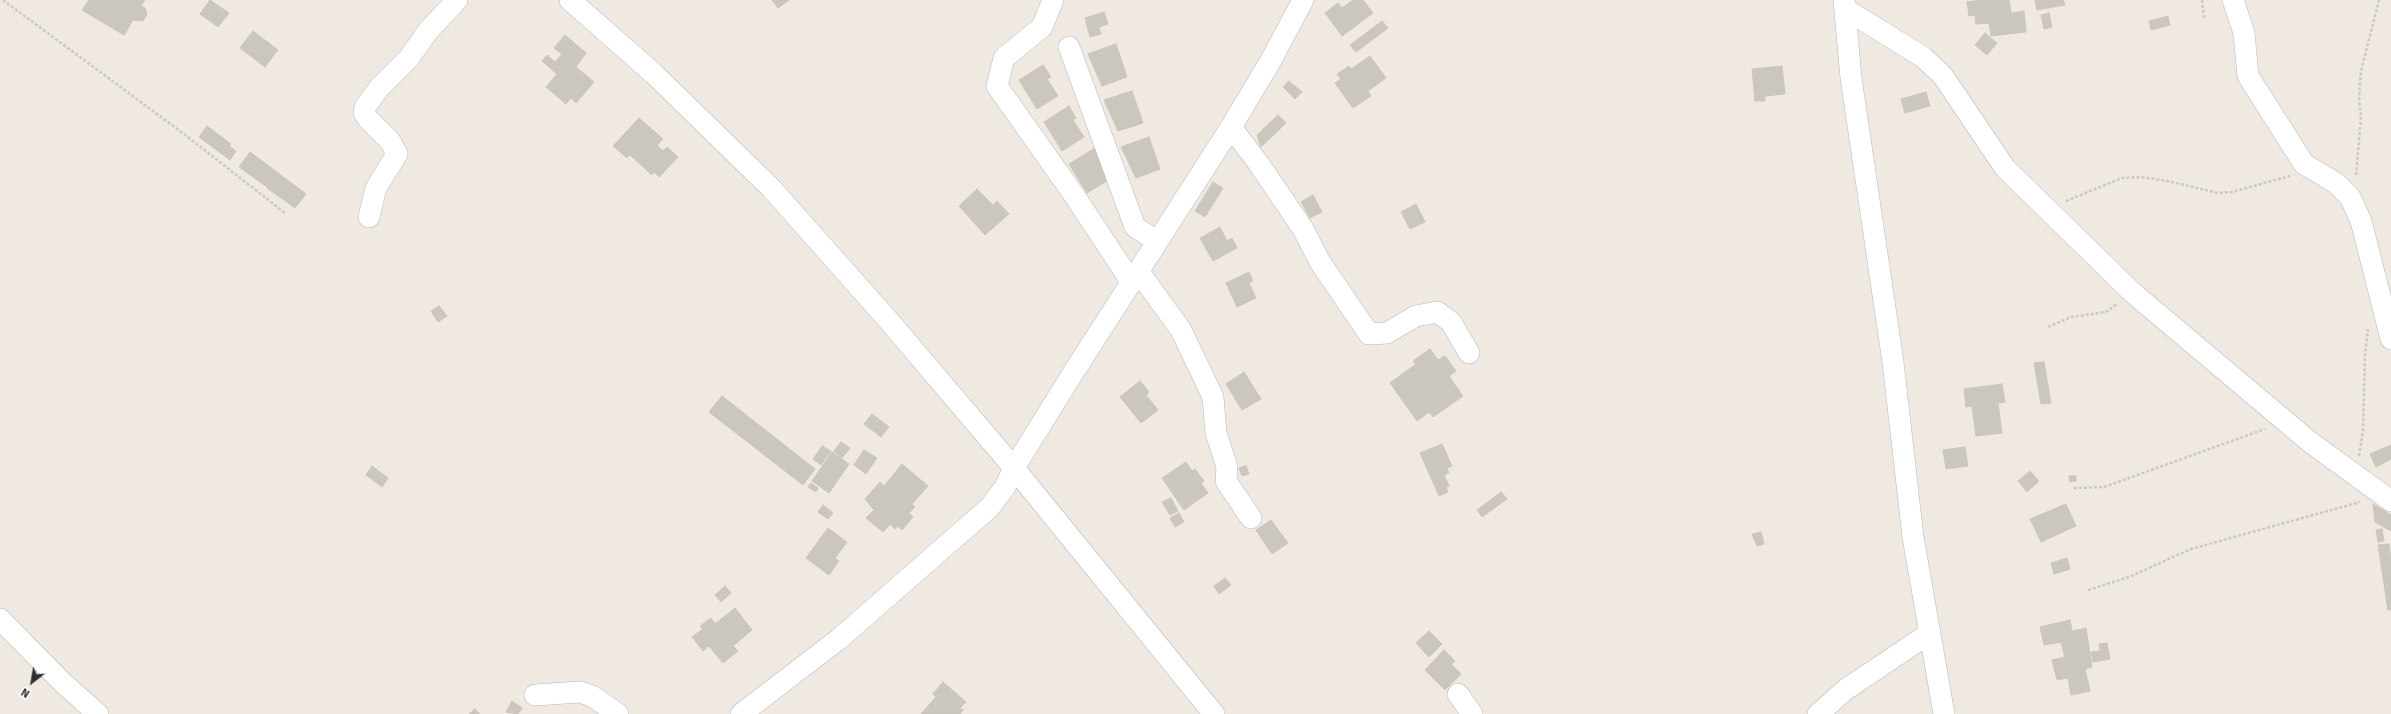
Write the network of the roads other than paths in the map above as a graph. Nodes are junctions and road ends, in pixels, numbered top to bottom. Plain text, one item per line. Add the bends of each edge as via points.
1 (456, 0) edge
2 (570, 0) edge
3 (1053, 0) edge
4 (1303, 0) edge
5 (2233, 0) edge
6 (1845, 4) edge
7 (1069, 47) dead end
8 (1230, 127) junction
9 (369, 218) dead end
10 (1157, 241) junction
11 (1135, 278) junction
12 (2391, 339) edge
13 (1469, 353) dead end
14 (1014, 468) junction
15 (2386, 498) edge
16 (1251, 518) dead end
17 (0, 619) edge
18 (1930, 633) junction
19 (1458, 694) dead end
20 (535, 695) dead end
21 (98, 714) edge
22 (618, 714) edge
23 (741, 714) edge
24 (1214, 714) edge
25 (1472, 714) edge
26 (1818, 714) edge
27 (1944, 714) edge

1 - 9 street via 365,107 364,113 368,119 390,141 397,154 376,188
2 - 14 street via 652,73 771,188
3 - 11 street via 1042,27 1004,58 997,86
4 - 8 street via 1270,62
5 - 12 street via 2244,32 2248,76 2304,164 2336,183 2350,197 2362,221
6 - 15 street via 1923,57 1943,76 2005,168 2133,293 2286,421
6 - 18 street via 1851,78 1893,362 1914,537
7 - 10 street via 1135,227
8 - 10 street
8 - 13 street via 1259,164 1298,222 1320,262 1369,334 1388,333 1416,316 1437,312 1451,322
10 - 11 street
11 - 14 street
11 - 16 street via 1181,330 1213,396 1216,433 1226,467 1226,481
14 - 23 street via 1005,487 990,507 839,639
14 - 24 street
17 - 21 street via 63,683
18 - 26 street via 1845,690
18 - 27 street
19 - 25 street
20 - 22 street via 580,692 592,696

